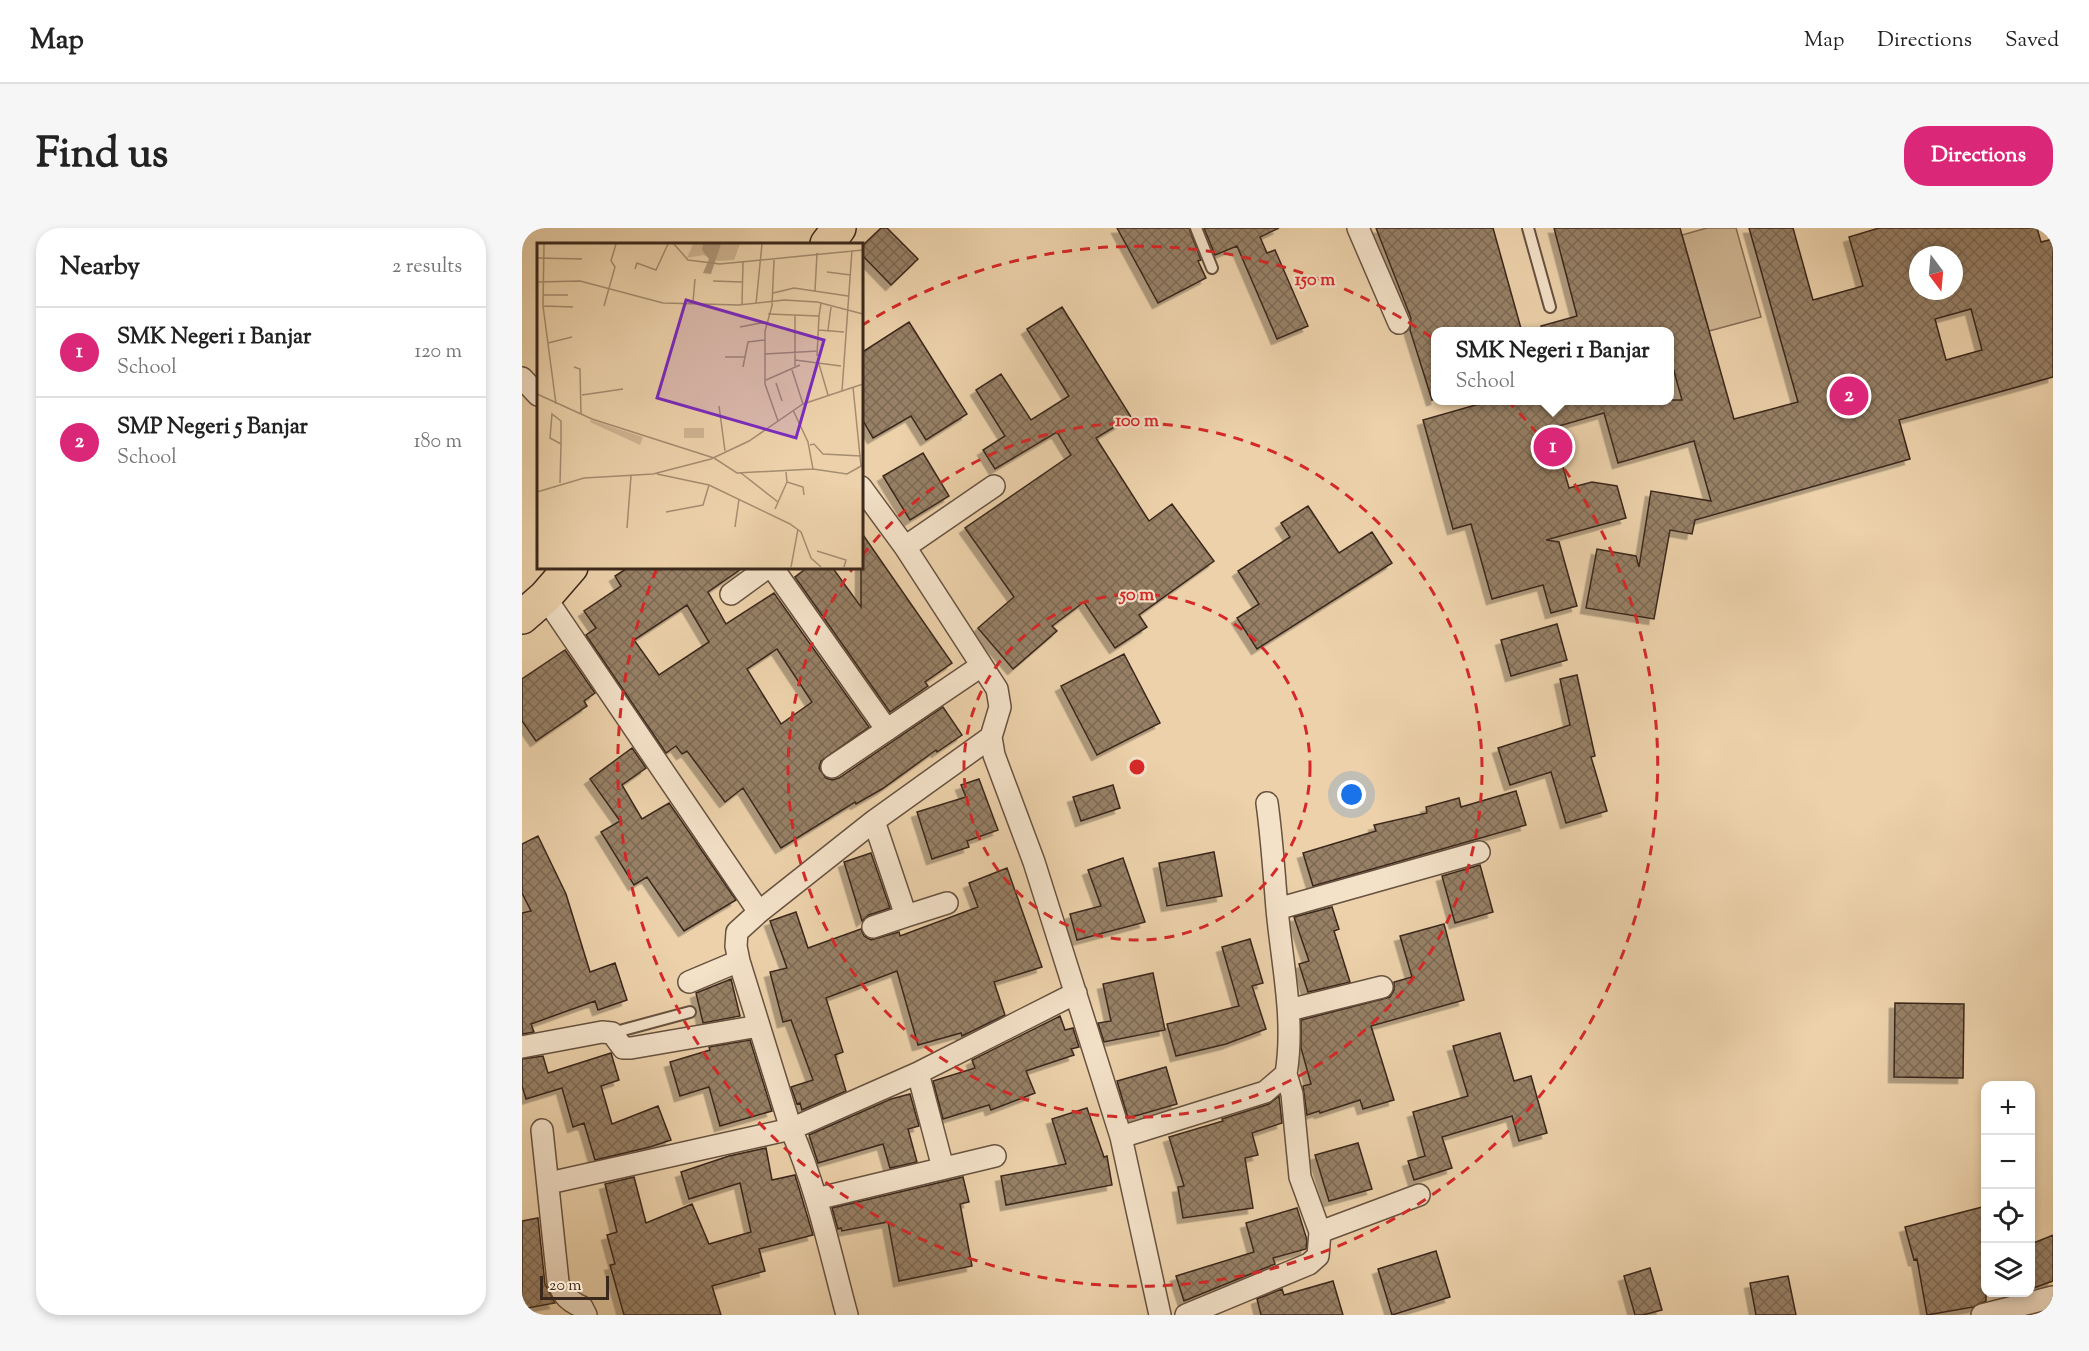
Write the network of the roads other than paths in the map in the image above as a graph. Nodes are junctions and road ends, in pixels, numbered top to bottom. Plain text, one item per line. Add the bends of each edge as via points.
1 (839, 228) edge
2 (1196, 228) edge
3 (1358, 228) edge
4 (1528, 228) edge
5 (828, 243) edge
6 (1212, 268) dead end
7 (1550, 308) dead end
8 (1399, 323) dead end
9 (522, 378) edge
10 (537, 394) edge
11 (994, 486) dead end
12 (862, 492) edge
13 (905, 547) junction
14 (570, 568) edge
15 (769, 568) edge
16 (771, 568) edge
17 (731, 594) dead end
18 (534, 607) edge
19 (981, 666) junction
20 (887, 730) junction
21 (991, 737) junction
22 (832, 767) dead end
23 (1268, 803) dead end
24 (874, 821) junction
25 (1479, 852) dead end
26 (947, 903) dead end
27 (1277, 909) junction
28 (759, 912) junction
29 (906, 916) junction
30 (873, 927) dead end
31 (739, 961) junction
32 (689, 982) dead end
33 (1382, 987) dead end
34 (1076, 993) junction
35 (1289, 1010) junction
36 (690, 1012) dead end
37 (759, 1026) junction
38 (612, 1033) junction
39 (522, 1047) edge
40 (918, 1073) junction
41 (1286, 1074) junction
42 (791, 1129) junction
43 (542, 1130) dead end
44 (1121, 1137) junction
45 (995, 1156) dead end
46 (943, 1168) junction
47 (549, 1183) junction
48 (1419, 1195) dead end
49 (816, 1199) junction
50 (1320, 1232) junction
51 (2053, 1297) edge
52 (586, 1315) edge
53 (847, 1315) edge
54 (1160, 1315) edge
55 (1186, 1315) edge
56 (1982, 1315) edge

1 - 5 main road
2 - 6 lane
3 - 8 street
4 - 7 lane
9 - 10 street
11 - 13 street
12 - 13 street
13 - 19 street
14 - 18 main road
15 - 17 street
16 - 20 street
18 - 28 street
19 - 20 street
19 - 21 street via 997,689 999,707
20 - 22 street
21 - 24 street
21 - 34 street
23 - 27 street
24 - 28 street
24 - 29 street
25 - 27 street
26 - 29 street
27 - 35 street
28 - 31 street via 737,932
29 - 30 street
31 - 32 street
31 - 37 street
33 - 35 street
34 - 40 street
34 - 44 street
35 - 41 street
36 - 38 lane
37 - 38 street via 631,1048 623,1048
37 - 42 street
38 - 39 street
40 - 42 street
40 - 46 street
41 - 44 street via 1264,1092
41 - 50 street via 1292,1094 1300,1177
42 - 47 street
42 - 49 street
43 - 47 street
44 - 54 street
45 - 46 street
46 - 49 street
47 - 52 street via 558,1282 563,1294 582,1307
48 - 50 street
49 - 53 street
50 - 55 street via 1318,1256 1309,1264
51 - 56 street

